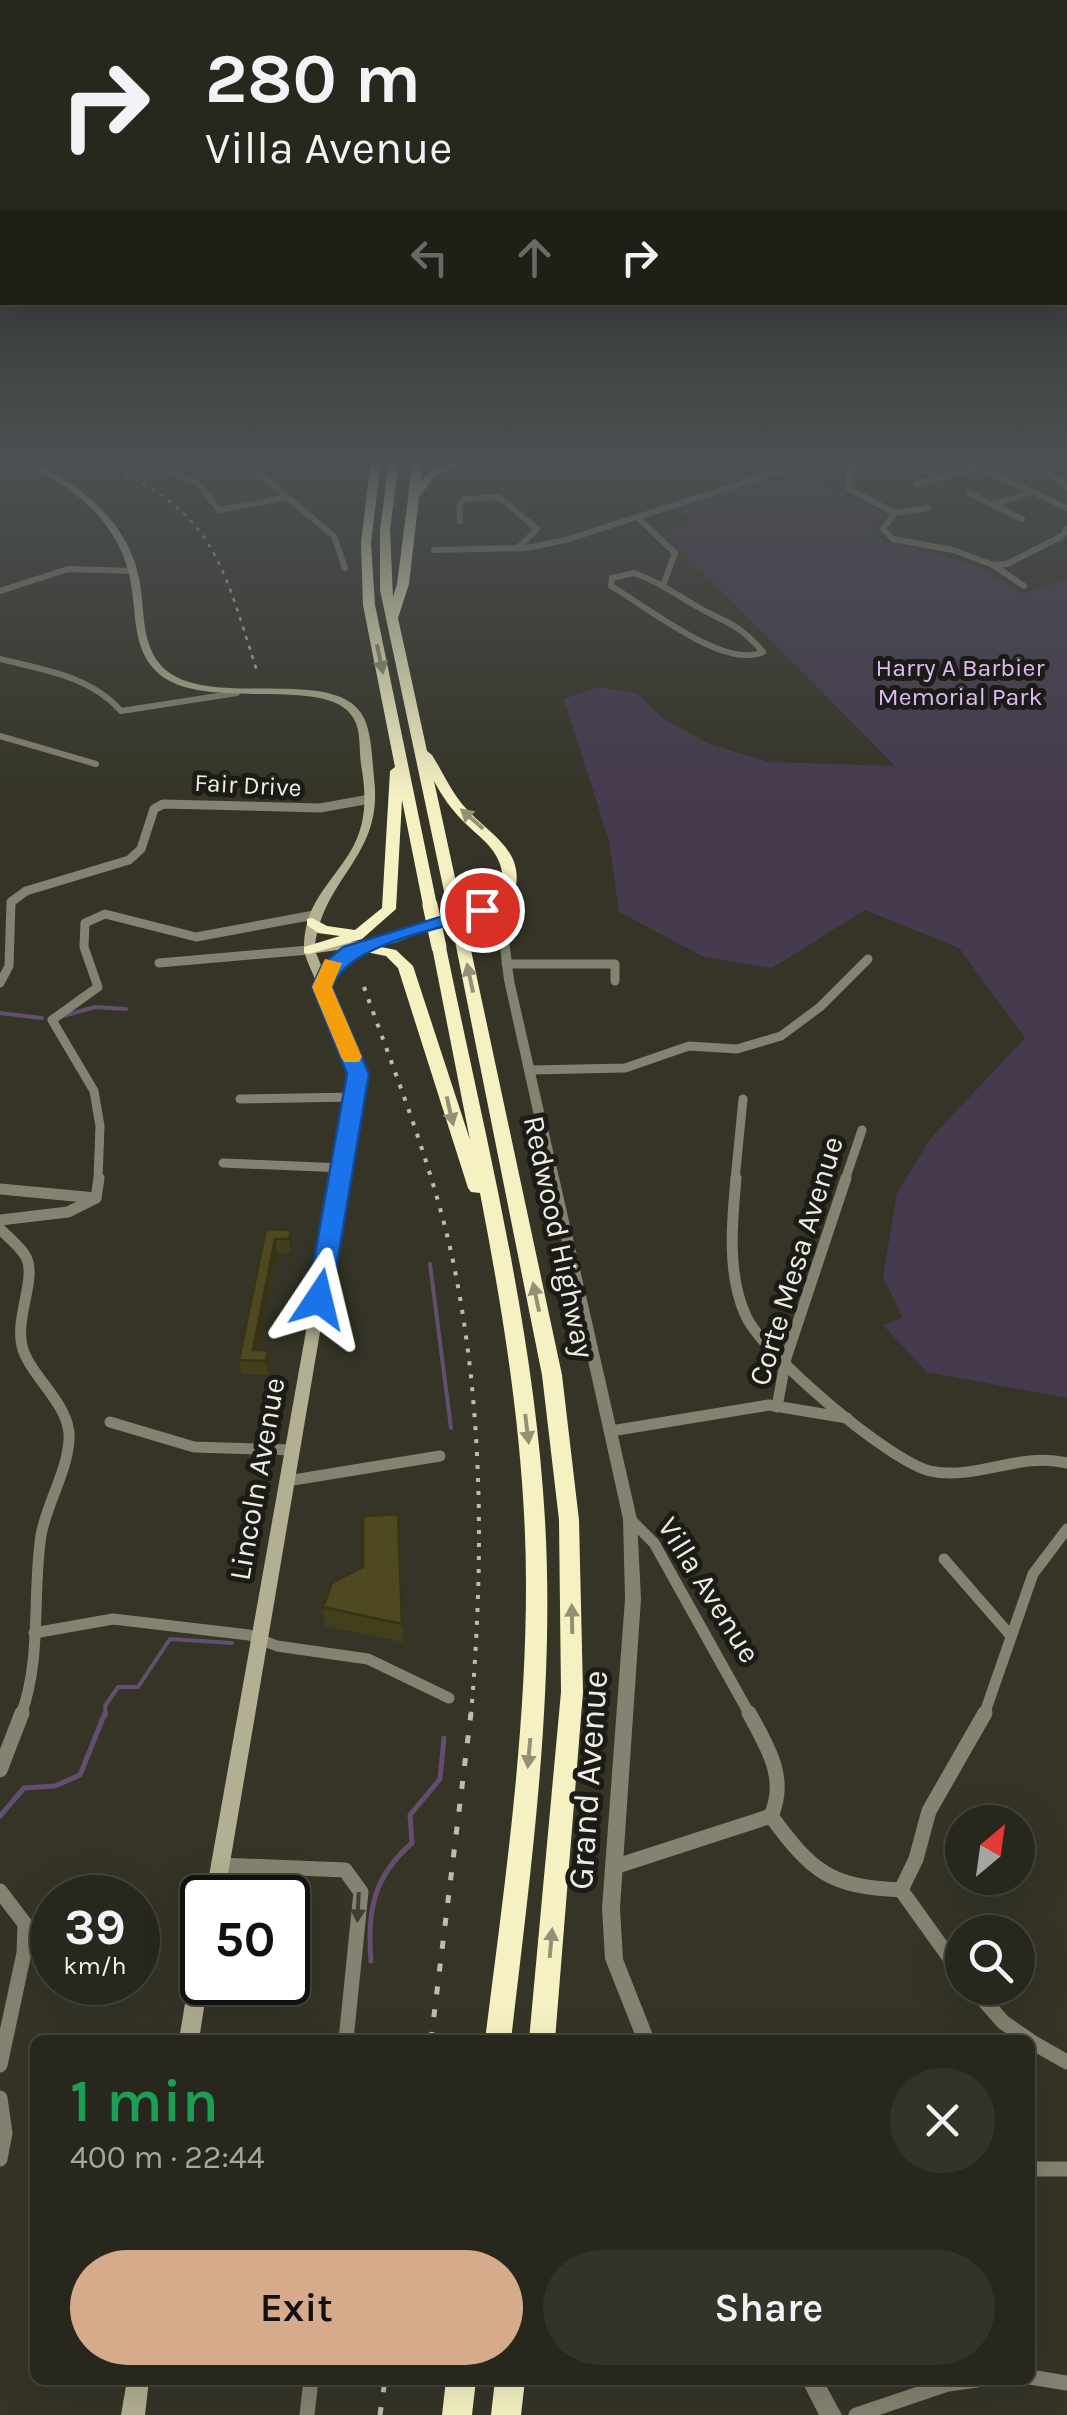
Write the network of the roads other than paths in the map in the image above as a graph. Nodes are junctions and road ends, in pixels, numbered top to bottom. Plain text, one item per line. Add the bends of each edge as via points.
1 (134, 571) edge
2 (60, 572) edge
3 (366, 572) edge
4 (387, 572) edge
5 (405, 572) edge
6 (668, 572) edge
7 (1002, 572) edge
8 (664, 583) junction
9 (1024, 586) dead end
10 (0, 591) edge
11 (392, 622) junction
12 (0, 660) edge
13 (237, 693) junction
14 (0, 736) edge
15 (418, 741) junction
16 (398, 750) junction
17 (96, 764) dead end
18 (370, 799) junction
19 (510, 878) junction
20 (506, 900) joint
21 (468, 913) junction
22 (313, 919) junction
23 (374, 925) junction
24 (503, 932) junction
25 (361, 947) junction
26 (309, 950) junction
27 (868, 959) dead end
28 (159, 963) dead end
29 (506, 964) junction
30 (615, 981) dead end
31 (0, 983) edge
32 (322, 987) junction
33 (531, 1070) junction
34 (355, 1098) junction
35 (240, 1099) dead end
36 (743, 1099) dead end
37 (862, 1130) dead end
38 (223, 1163) dead end
39 (342, 1168) junction
40 (0, 1190) edge
41 (96, 1198) junction
42 (0, 1220) edge
43 (0, 1229) edge
44 (493, 1229) junction
45 (786, 1358) junction
46 (777, 1407) junction
47 (847, 1418) junction
48 (110, 1422) dead end
49 (611, 1431) junction
50 (292, 1450) junction
51 (440, 1456) dead end
52 (1067, 1463) edge
53 (287, 1481) junction
54 (630, 1519) junction
55 (1067, 1529) edge
56 (944, 1558) dead end
57 (34, 1633) junction
58 (1011, 1636) junction
59 (261, 1639) junction
60 (450, 1698) dead end
61 (0, 1770) edge
62 (771, 1816) junction
63 (220, 1866) junction
64 (613, 1868) junction
65 (218, 1875) edge
66 (900, 1890) junction
67 (0, 1891) edge
68 (945, 1952) edge
69 (195, 2005) edge
70 (988, 2005) edge
71 (190, 2035) edge
72 (346, 2035) edge
73 (499, 2035) edge
74 (542, 2035) edge
75 (644, 2035) edge
76 (1022, 2035) edge
77 (1035, 2043) edge
78 (1067, 2062) edge
79 (0, 2065) edge
80 (0, 2098) edge
81 (0, 2160) edge
82 (1035, 2169) edge
83 (1067, 2169) edge
84 (1035, 2379) edge
85 (1067, 2382) edge
86 (137, 2385) edge
87 (310, 2385) edge
88 (460, 2385) edge
89 (509, 2385) edge
90 (814, 2385) edge
91 (945, 2385) edge
92 (133, 2415) edge
93 (307, 2415) edge
94 (457, 2415) edge
95 (506, 2415) edge
96 (831, 2415) edge
97 (856, 2415) edge

1 - 13 main road via 143,640 156,666 188,684
2 - 10 street
3 -> 16 highway, Redwood Highway
4 - 11 highway, Redwood Highway
5 - 11 highway
6 - 8 street
7 - 9 street
8 - 8 street via 738,624 763,652 752,658 721,653 652,616 610,582 634,573
11 - 15 highway, Redwood Highway
12 - 13 street via 75,678 106,694 121,711
13 - 18 main road, Lincoln Avenue via 316,694 352,708 360,721
14 - 17 street
19 -> 15 highway via 504,852 455,804
74 -> 15 highway, Redwood Highway, bridge via 571,1708 569,1520 552,1375
16 - 23 highway via 393,896
16 - 44 highway, Redwood Highway, bridge
18 - 22 main road, Lincoln Avenue via 366,829
18 - 31 street, Fair Drive via 320,808 164,804 154,809 141,849 129,860 26,891 10,902 9,966
19 - 20 highway
19 - 21 highway via 491,901
20 - 24 street, Villa Avenue
21 - 24 street via 492,913
21 - 25 main road
22 - 23 highway via 339,933
22 - 26 main road, Lincoln Avenue
22 - 41 street via 196,936 104,914 84,923 84,948 98,987 52,1020 94,1096
23 - 26 highway
24 - 29 street, Villa Avenue
25 - 26 main road
25 - 32 main road via 334,960
25 -> 44 highway via 391,953 406,966 456,1135
26 - 28 street
26 - 32 main road, Lincoln Avenue
27 - 33 street via 781,1036 737,1049 689,1046 625,1068
29 - 30 street via 614,964
29 - 33 street, Villa Avenue
32 - 34 main road, Lincoln Avenue via 358,1074
33 - 49 street, Villa Avenue
34 - 35 street
34 - 39 main road, Lincoln Avenue
36 - 45 street via 732,1252 746,1318
37 - 45 street, Corte Mesa Avenue
38 - 39 street
39 - 50 main road, Lincoln Avenue
40 - 41 street
41 - 42 street via 68,1212
43 - 57 street via 26,1256 30,1273 18,1320 23,1350 48,1383 70,1437 42,1530
44 -> 73 highway, Redwood Highway via 526,1421 536,1577 530,1756
45 - 46 street, Corte Mesa Avenue
45 - 47 street
46 - 47 street
46 - 49 street
47 - 52 street via 930,1471 968,1474 1034,1461
48 - 50 street via 194,1447
49 - 54 street, Villa Avenue
50 - 53 main road, Lincoln Avenue
51 - 53 street
53 - 59 main road, Lincoln Avenue
54 - 62 street, Villa Avenue via 654,1543 775,1760 778,1800
54 - 64 street, Grand Avenue via 629,1677
55 - 58 street via 1033,1574
56 - 58 street
57 - 59 street via 113,1619
57 - 61 street via 30,1688
58 - 66 street via 980,1726 929,1811
59 - 60 street via 368,1660
59 - 63 main road, Lincoln Avenue
62 - 64 street
62 - 66 street via 804,1865 852,1888
63 - 65 main road, Lincoln Avenue
63 -> 72 street via 345,1870 360,1892
64 - 75 street, Grand Avenue via 614,1959
66 - 68 street
67 - 79 street via 25,1924
69 - 71 main road
70 - 76 street
77 - 78 street
80 - 81 street
82 - 83 street
84 - 85 street
86 - 92 main road
87 - 93 street
88 - 94 highway
89 - 95 highway
90 - 96 street
91 - 97 street

